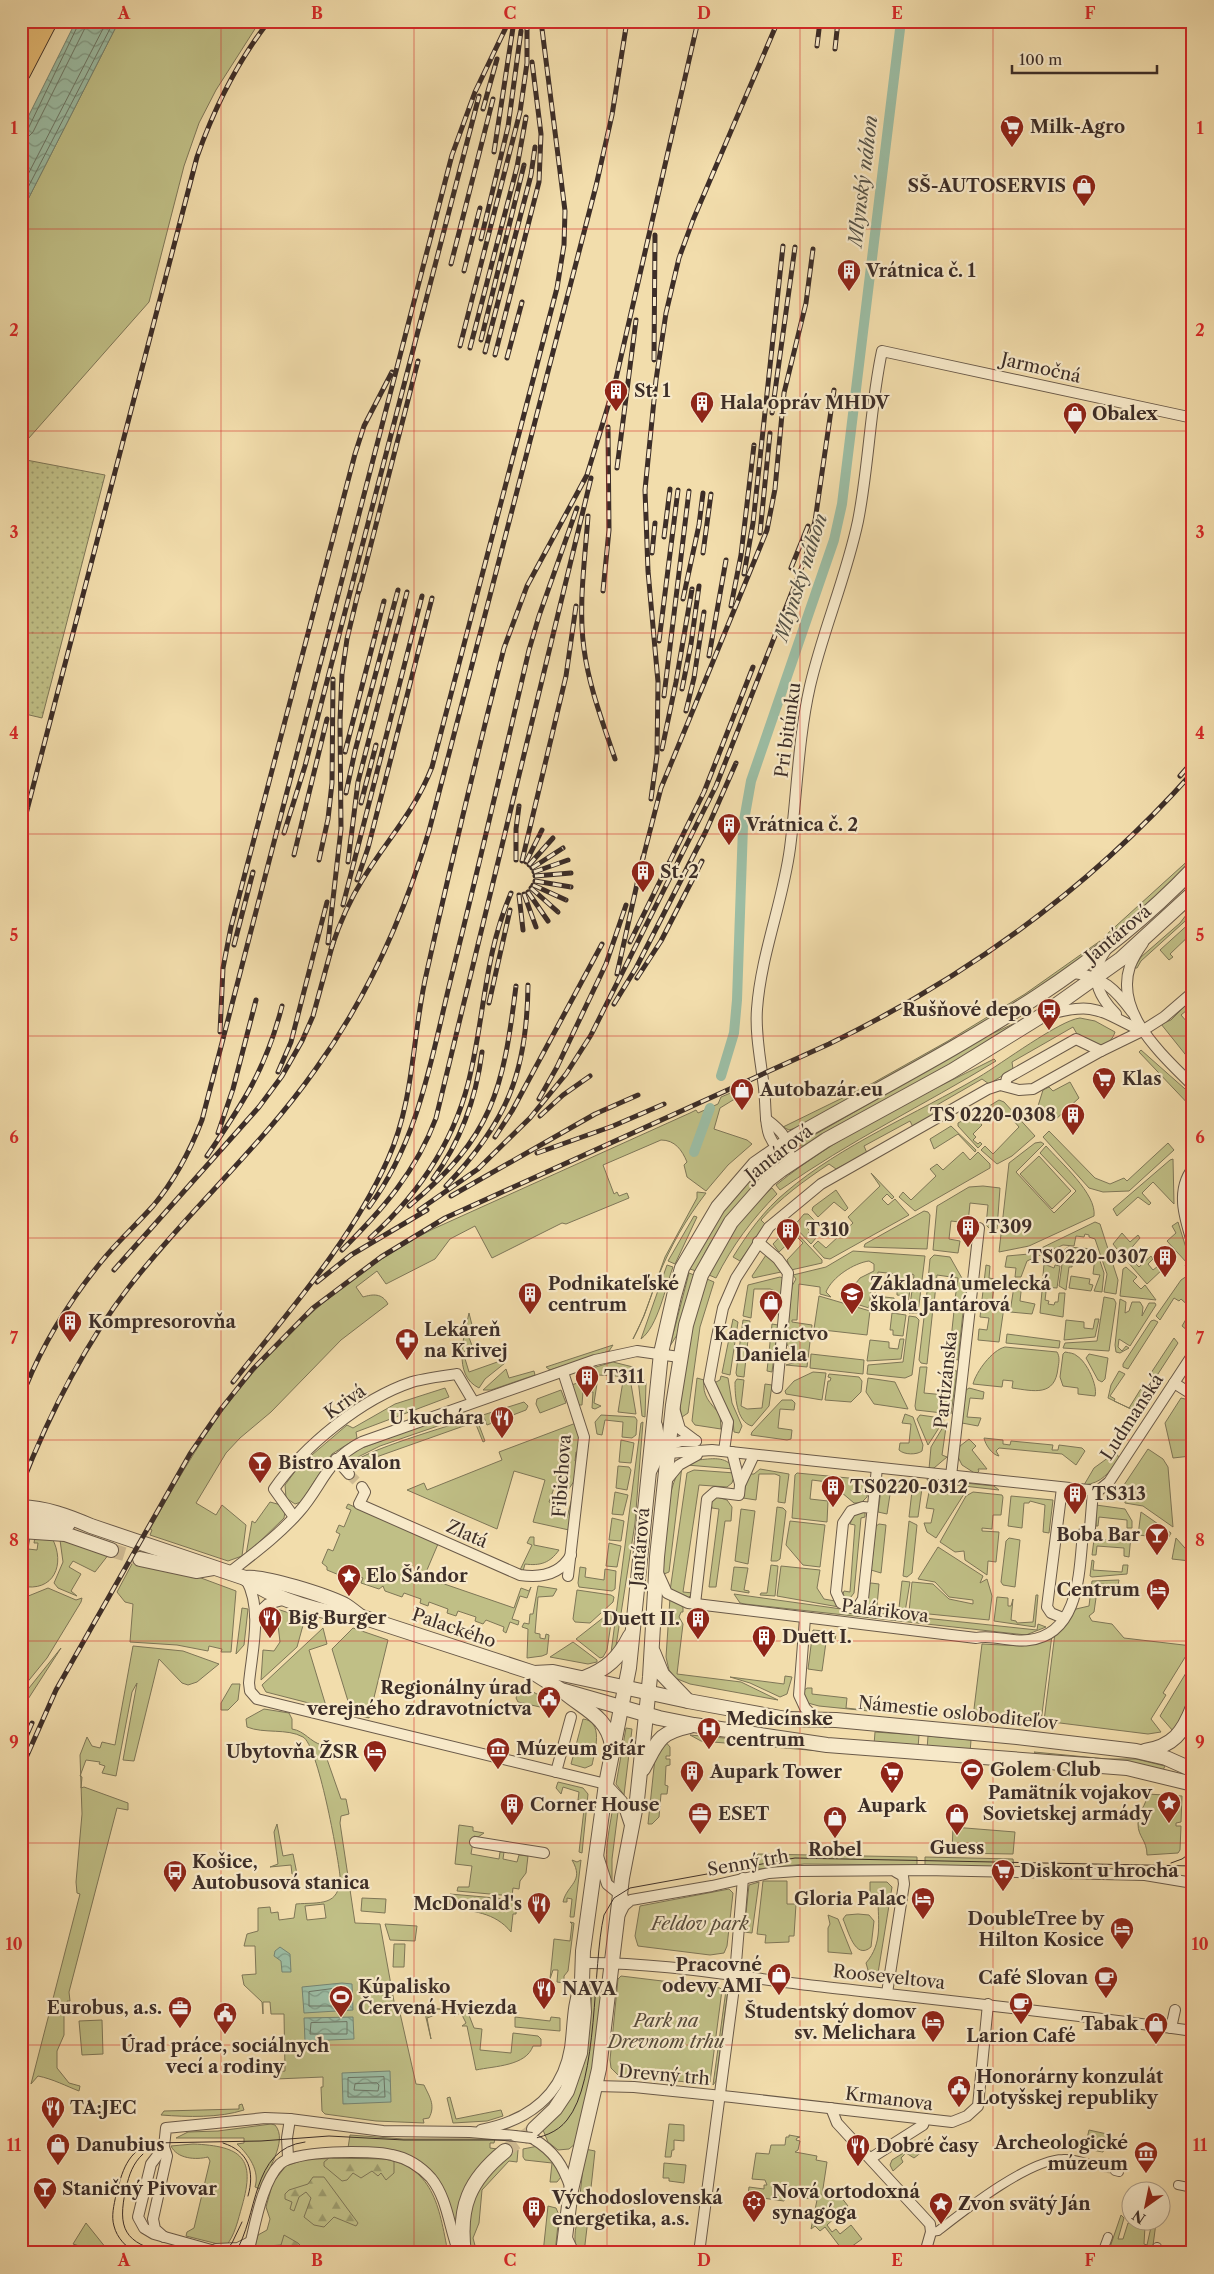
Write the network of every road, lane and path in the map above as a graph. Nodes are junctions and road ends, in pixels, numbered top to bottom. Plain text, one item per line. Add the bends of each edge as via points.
1 (32, 21) edge
2 (48, 21) edge
3 (21, 42) edge
4 (21, 74) edge
5 (882, 351) joint
6 (1193, 418) edge
7 (1193, 869) edge
8 (1193, 893) edge
9 (1148, 936) junction
10 (1110, 946) junction
11 (1074, 973) junction
12 (1096, 977) junction
13 (1193, 992) edge
14 (1134, 1014) junction
15 (1041, 1016) junction
16 (1125, 1023) junction
17 (1142, 1031) junction
18 (1101, 1051) junction
19 (1005, 1085) junction
20 (1193, 1086) edge
21 (766, 1119) junction
22 (788, 1141) junction
23 (775, 1149) junction
24 (791, 1162) junction
25 (1193, 1168) edge
26 (980, 1228) dead end
27 (758, 1242) junction
28 (1193, 1245) edge
29 (661, 1353) junction
30 (1193, 1354) edge
31 (679, 1357) junction
32 (564, 1372) junction
33 (1174, 1383) junction
34 (777, 1388) dead end
35 (1193, 1395) edge
36 (473, 1401) junction
37 (673, 1405) junction
38 (655, 1406) junction
39 (696, 1441) junction
40 (666, 1448) junction
41 (712, 1450) junction
42 (728, 1451) junction
43 (754, 1455) junction
44 (336, 1460) junction
45 (877, 1468) junction
46 (349, 1474) tunnel mouth
47 (952, 1476) junction
48 (647, 1482) junction
49 (665, 1483) junction
50 (740, 1485) junction
51 (1062, 1488) junction
52 (363, 1490) tunnel mouth
53 (1093, 1491) junction
54 (21, 1507) edge
55 (872, 1508) junction
56 (294, 1517) junction
57 (21, 1519) edge
58 (91, 1526) junction
59 (21, 1530) edge
60 (112, 1550) tunnel mouth
61 (571, 1555) junction
62 (140, 1559) tunnel mouth
63 (213, 1568) junction
64 (656, 1570) junction
65 (230, 1573) junction
66 (568, 1576) dead end
67 (246, 1578) junction
68 (288, 1599) junction
69 (695, 1604) junction
70 (255, 1616) junction
71 (362, 1617) junction
72 (806, 1618) junction
73 (1064, 1618) junction
74 (633, 1628) junction
75 (652, 1649) junction
76 (534, 1673) junction
77 (584, 1678) junction
78 (561, 1690) junction
79 (635, 1699) junction
80 (688, 1701) junction
81 (1193, 1707) edge
82 (571, 1717) dead end
83 (818, 1720) junction
84 (694, 1725) junction
85 (613, 1747) junction
86 (1136, 1750) junction
87 (1193, 1770) edge
88 (556, 1772) junction
89 (641, 1774) junction
90 (1193, 1775) edge
91 (1165, 1776) junction
92 (606, 1784) junction
93 (1193, 1784) edge
94 (630, 1827) junction
95 (475, 1842) dead end
96 (597, 1851) junction
97 (544, 1853) dead end
98 (896, 1872) junction
99 (743, 1878) junction
100 (1193, 1883) edge
101 (627, 1897) junction
102 (612, 1962) junction
103 (582, 1963) junction
104 (735, 1976) junction
105 (582, 1981) junction
106 (886, 1993) junction
107 (988, 2004) junction
108 (1175, 2010) dead end
109 (1171, 2028) junction
110 (1192, 2029) edge
111 (596, 2086) junction
112 (719, 2096) junction
113 (831, 2108) junction
114 (290, 2119) junction
115 (925, 2119) junction
116 (470, 2132) junction
117 (533, 2134) junction
118 (505, 2151) tunnel mouth
119 (288, 2157) junction
120 (871, 2158) junction
121 (1093, 2165) tunnel mouth
122 (1178, 2185) dead end
123 (1193, 2188) edge
124 (571, 2190) junction
125 (931, 2232) junction
126 (565, 2234) junction
127 (1108, 2237) dead end
128 (249, 2248) edge
129 (219, 2251) edge
130 (459, 2253) edge
131 (464, 2253) edge
132 (563, 2253) edge
133 (574, 2253) edge
134 (699, 2253) edge
135 (925, 2253) edge
136 (1102, 2253) edge

1 - 3 highway
2 - 4 highway
5 - 6 street, Jarmočná
5 - 21 street, Pri bitúnku via 858,520 809,689 790,851 759,992 757,1029
7 - 10 street, Jantárová
8 - 9 street, Jantárová
9 - 12 street, Jantárová
9 - 14 street via 1129,969 1128,987
10 - 11 street, Jantárová
10 - 12 street via 1099,961
11 - 12 street
11 - 22 street, Jantárová via 1007,1017
12 - 14 street via 1112,988
12 - 15 street, Jantárová
12 - 16 street via 1101,998
13 - 17 street
14 - 17 street
15 - 16 street via 1089,1008
15 - 24 street, Jantárová via 952,1071
16 - 17 street
17 - 18 street
17 - 20 street
18 - 19 street via 1033,1089 1019,1090
18 - 19 street via 1076,1039 1007,1078
19 - 27 street via 988,1089 821,1184 781,1215
21 - 22 street
21 - 23 street, Pri bitúnku via 768,1135
22 - 23 street, Jantárová
22 - 24 street
23 - 24 street
23 - 29 street, Jantárová via 755,1164 734,1187 694,1244 682,1268
24 - 31 street, Jantárová via 748,1202 731,1222 712,1254 691,1303
25 - 28 street via 1183,1190 1184,1213
26 - 47 street, Partizánska
27 - 34 street via 778,1259 788,1273
27 - 42 street via 736,1278 724,1306 710,1376 710,1386 728,1422
29 - 31 street
29 - 32 street via 637,1351 614,1355
29 - 38 street, Jantárová
30 - 33 street, Ludmanská
31 - 37 street, Jantárová
32 - 36 street
32 - 61 street, Fibichova via 584,1440
33 - 35 street
33 - 53 street, Ludmanská via 1109,1482 1102,1489
36 - 44 street via 370,1438
36 - 56 street, Krivá via 457,1374 412,1382 372,1401 307,1450 274,1489
37 - 39 street via 680,1429
37 - 40 street, Jantárová
38 - 40 street
38 - 48 street, Jantárová
39 - 40 street via 681,1441
39 - 41 street
40 - 41 street
40 - 48 street
40 - 49 street, Jantárová
41 - 42 street
41 - 49 street via 683,1461
42 - 43 street
42 - 50 street
43 - 45 street
43 - 50 street
44 - 46 street
44 - 56 street
45 - 47 street
45 - 55 street, Palárikova
47 - 51 street
48 - 74 street, Jantárová
49 - 64 street, Jantárová
50 - 69 street via 739,1494 715,1492 707,1499
51 - 53 street
51 - 73 street via 1047,1607 1051,1614
52 - 61 street, Zlatá via 360,1504 520,1574 538,1577 550,1574 564,1565
53 - 73 street, Palárikova via 1090,1528 1083,1533 1077,1594
54 - 58 street, Palackého via 57,1513
55 - 55 street, Palárikova via 851,1511 843,1523 836,1592 841,1603 851,1608 858,1607 863,1599
56 - 65 street
57 - 58 street, Palackého
58 - 63 street, Palackého
59 - 60 street via 65,1534
61 - 66 street, Fibichova
62 - 63 street, Palackého via 196,1571
63 - 65 street, Palackého
64 - 69 street, Palárikova via 667,1593 682,1602
64 - 75 street, Jantárová
65 - 67 street, Palackého
67 - 68 street, Palackého via 261,1590
67 - 70 street via 253,1592
67 - 71 street, Palackého via 263,1578 344,1605
68 - 70 street via 268,1604
68 - 71 street, Palackého via 340,1615
69 - 72 street, Palárikova
70 - 88 street via 249,1683 252,1694 261,1701
71 - 76 street, Palackého
72 - 73 street, Palárikova via 976,1638 1021,1640 1043,1635
72 - 83 street via 800,1701
74 - 77 street via 614,1660
74 - 79 street, Jantárová
75 - 79 street, Jantárová via 650,1677
75 - 80 street via 662,1674
76 - 77 street, Palackého via 553,1672
76 - 78 street, Palackého
77 - 79 street, Palackého via 609,1683
78 - 79 street, Palackého via 606,1702
78 - 85 street via 598,1717 609,1732
79 - 80 street via 663,1696
79 - 84 street, Palackého via 659,1718
79 - 85 street via 619,1722
79 - 89 street via 644,1728
80 - 83 street, Námestie osloboditeľov via 786,1719
81 - 86 street via 1182,1731 1173,1740 1153,1749
82 - 88 street
83 - 86 street, Námestie osloboditeľov
84 - 89 street via 664,1735
84 - 91 street via 826,1745 1115,1767
85 - 92 street
86 - 87 street, Námestie osloboditeľov
88 - 92 street
89 - 94 street
90 - 91 street via 1184,1778
91 - 93 street
92 - 94 street via 622,1801
92 - 96 street
94 - 101 street
95 - 97 street
96 - 101 street via 605,1881
96 - 103 street
98 - 99 street, Senný trh via 789,1871
98 - 100 street via 1145,1875
98 - 106 street via 903,1876 904,1889
99 - 101 street, Senný trh via 712,1886
99 - 104 street, Drevný trh
101 - 102 street via 618,1920
102 - 103 street, Rooseveltova
102 - 104 street, Rooseveltova
102 - 111 street
103 - 105 street
104 - 106 street, Rooseveltova
104 - 112 street, Drevný trh
105 - 116 street via 574,2006 567,2060 551,2092 540,2105 520,2118
105 - 117 street via 584,2012 580,2053 572,2081 555,2109
106 - 107 street, Rooseveltova
107 - 109 street, Rooseveltova
107 - 115 street, Krmanova via 977,2107 967,2116 952,2122
108 - 109 street
109 - 110 street, Rooseveltova
111 - 112 street, Drevný trh
111 - 124 street
112 - 113 street, Krmanova
112 - 134 street
113 - 115 street, Krmanova
113 - 120 street via 837,2123
114 - 116 street via 382,2131
114 - 119 street
114 - 129 street via 265,2118 166,2128 164,2147 167,2156 153,2219 155,2229 164,2237
115 - 120 street via 923,2125
116 - 117 street, bridge via 515,2136
117 - 124 street via 559,2160
118 - 131 street via 480,2175 470,2191 462,2224
119 - 128 street via 274,2170 267,2185
119 - 130 street via 337,2152 372,2153 392,2154 411,2162 430,2177 440,2191
120 - 125 street via 930,2224
121 - 125 street via 1063,2159 1035,2167 983,2196 938,2231
122 - 123 street
124 - 126 street
125 - 135 street
126 - 132 street
126 - 133 street
127 - 136 street
128 - 129 street

